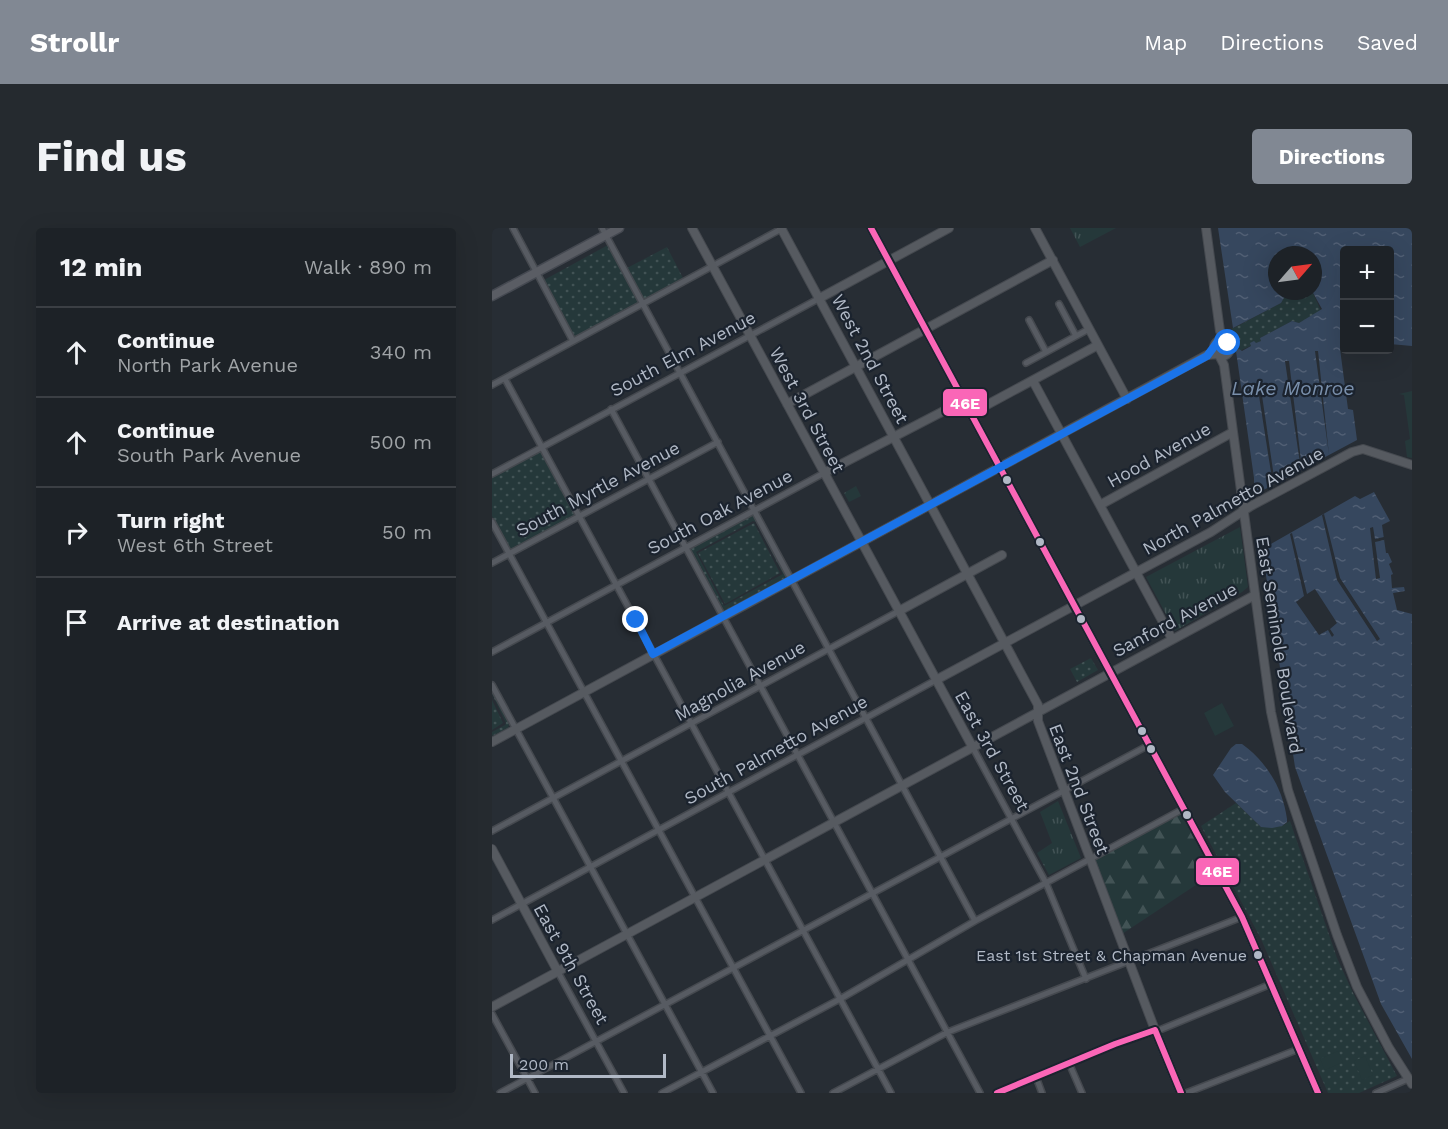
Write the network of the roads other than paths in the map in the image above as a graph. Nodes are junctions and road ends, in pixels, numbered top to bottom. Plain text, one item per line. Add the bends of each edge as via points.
1 (513, 228) edge
2 (619, 228) edge
3 (692, 228) edge
4 (782, 228) edge
5 (871, 228) edge
6 (948, 228) edge
7 (1035, 228) edge
8 (1206, 228) edge
9 (604, 231) edge
10 (888, 260) junction
11 (1053, 260) junction
12 (712, 266) junction
13 (537, 272) junction
14 (492, 296) edge
15 (820, 298) junction
16 (642, 303) junction
17 (1059, 304) dead end
18 (1029, 320) dead end
19 (1089, 329) junction
20 (924, 330) junction
21 (1220, 331) junction
22 (750, 335) junction
23 (1076, 336) junction
24 (573, 341) junction
25 (1226, 341) junction
26 (1215, 344) junction
27 (1098, 345) junction
28 (1046, 352) junction
29 (1222, 354) junction
30 (1207, 356) junction
31 (1026, 363) dead end
32 (856, 367) junction
33 (680, 372) junction
34 (505, 379) junction
35 (1033, 381) junction
36 (492, 385) edge
37 (1127, 399) junction
38 (963, 400) junction
39 (787, 404) junction
40 (611, 410) junction
41 (970, 414) junction
42 (1233, 432) junction
43 (1061, 434) junction
44 (894, 436) junction
45 (718, 442) junction
46 (541, 448) junction
47 (1412, 465) edge
48 (999, 468) junction
49 (824, 473) junction
50 (492, 474) edge
51 (648, 479) junction
52 (931, 505) junction
53 (1100, 505) junction
54 (756, 511) junction
55 (1244, 513) junction
56 (579, 516) junction
57 (492, 522) edge
58 (861, 542) junction
59 (686, 548) junction
60 (509, 554) junction
61 (1002, 555) dead end
62 (492, 563) edge
63 (1136, 572) junction
64 (968, 573) junction
65 (792, 580) junction
66 (616, 584) junction
67 (1255, 595) junction
68 (1074, 606) junction
69 (899, 611) junction
70 (723, 617) junction
71 (547, 623) junction
72 (1172, 639) junction
73 (1005, 644) junction
74 (831, 649) junction
75 (492, 652) edge
76 (653, 654) junction
77 (1110, 672) junction
78 (936, 680) junction
79 (492, 685) edge
80 (761, 686) junction
81 (584, 691) junction
82 (1038, 711) junction
83 (867, 718) junction
84 (692, 724) junction
85 (516, 729) junction
86 (492, 742) edge
87 (1149, 745) junction
88 (972, 747) junction
89 (798, 755) junction
90 (621, 762) junction
91 (903, 784) junction
92 (1065, 791) junction
93 (729, 793) junction
94 (554, 798) junction
95 (1183, 809) junction
96 (1012, 819) junction
97 (834, 822) junction
98 (492, 831) edge
99 (660, 831) junction
100 (492, 849) edge
101 (941, 857) junction
102 (765, 859) junction
103 (1089, 859) junction
104 (590, 867) junction
105 (1046, 883) junction
106 (873, 894) junction
107 (696, 897) junction
108 (522, 904) junction
109 (1242, 917) junction
110 (492, 920) edge
111 (975, 921) junction
112 (802, 931) junction
113 (628, 934) junction
114 (908, 960) junction
115 (1129, 962) junction
116 (734, 967) junction
117 (558, 972) junction
118 (1086, 979) junction
119 (1271, 984) junction
120 (840, 999) junction
121 (665, 1005) junction
122 (492, 1007) edge
123 (492, 1014) edge
124 (1155, 1030) junction
125 (948, 1032) junction
126 (771, 1036) junction
127 (597, 1041) junction
128 (1299, 1049) junction
129 (1069, 1063) junction
130 (878, 1069) junction
131 (702, 1071) junction
132 (1036, 1077) junction
133 (528, 1079) junction
134 (1410, 1082) edge
135 (500, 1093) edge
136 (535, 1093) edge
137 (624, 1093) edge
138 (662, 1093) edge
139 (713, 1093) edge
140 (801, 1093) edge
141 (833, 1093) edge
142 (891, 1093) edge
143 (980, 1093) edge
144 (997, 1093) edge
145 (1042, 1093) edge
146 (1082, 1093) edge
147 (1181, 1093) edge
148 (1186, 1093) edge
149 (1318, 1093) edge
150 (1376, 1093) edge

1 - 13 street
2 - 9 main road
3 - 12 street, West 3rd Street
4 - 12 street
4 - 15 street, West 2nd Street
5 - 10 street
6 - 10 street, South Elm Avenue
7 - 11 street
8 - 21 street
9 - 13 main road
9 - 16 street
10 - 15 street, South Elm Avenue
10 - 20 street
11 - 19 street
11 - 20 street
12 - 16 street
12 - 22 street, West 3rd Street
13 - 14 main road
13 - 24 street
15 - 22 street, South Elm Avenue
15 - 32 street, West 2nd Street
16 - 24 street
16 - 33 street
17 - 23 street
18 - 28 street
19 - 23 street
19 - 27 street
20 - 32 street
20 - 38 street
21 - 25 street
21 - 26 street
22 - 33 street, South Elm Avenue
22 - 39 street, West 3rd Street
23 - 28 street
24 - 34 street
25 - 26 street
25 - 29 street via 1229,348
26 - 29 street via 1215,351
26 - 30 street
27 - 35 street
27 - 37 street
28 - 31 street
29 - 30 street
29 - 42 street, East Seminole Boulevard
30 - 37 street
32 - 39 street
32 - 44 street, West 2nd Street
33 - 40 street, South Elm Avenue
33 - 45 street
34 - 36 street
34 - 46 street
35 - 41 street
35 - 43 street
37 - 43 street
38 - 41 street
38 - 44 street, South Oak Avenue
39 - 49 street, West 3rd Street
40 - 46 street, South Elm Avenue
40 - 51 street
41 - 48 street
42 - 53 street, Hood Avenue
42 - 55 street, East Seminole Boulevard
43 - 48 street
43 - 53 street
44 - 49 street, South Oak Avenue
44 - 52 street, West 2nd Street
45 - 51 street, South Myrtle Avenue
45 - 54 street
46 - 50 street, South Elm Avenue
46 - 56 street
47 - 55 street, North Palmetto Avenue via 1357,450
48 - 52 street
48 - 68 street
49 - 54 street, South Oak Avenue
49 - 58 street, West 3rd Street
51 - 56 street, South Myrtle Avenue
51 - 59 street
52 - 58 street
52 - 64 street, East 2nd Street
53 - 63 street
54 - 59 street, South Oak Avenue
54 - 65 street
55 - 63 street, North Palmetto Avenue
55 - 67 street, East Seminole Boulevard
56 - 60 street, South Myrtle Avenue
56 - 66 street
57 - 60 street
58 - 65 street
58 - 69 street, East 3rd Street
59 - 66 street, South Oak Avenue
59 - 70 street
60 - 62 street, South Myrtle Avenue
60 - 71 street
61 - 64 street, Magnolia Avenue
63 - 68 street, North Palmetto Avenue
63 - 72 street
64 - 69 street, Magnolia Avenue
64 - 73 street, East 2nd Street
65 - 70 street
65 - 74 street
66 - 71 street, South Oak Avenue
66 - 76 street
67 - 72 street, Sanford Avenue
67 - 134 street, East Seminole Boulevard via 1275,737 1296,816 1357,987
68 - 73 street, South Palmetto Avenue
68 - 77 street
69 - 74 street, Magnolia Avenue
69 - 78 street, East 3rd Street
70 - 76 street
70 - 80 street
71 - 75 street, South Oak Avenue
71 - 81 street
72 - 77 street, Sanford Avenue
73 - 78 street, South Palmetto Avenue
73 - 82 street, East 2nd Street
74 - 80 street, Magnolia Avenue
74 - 83 street
76 - 81 street
76 - 84 street
77 - 82 street, Sanford Avenue
77 - 87 street
78 - 83 street, South Palmetto Avenue
78 - 88 street, East 3rd Street
79 - 85 street
80 - 84 street, Magnolia Avenue
80 - 89 street
81 - 85 street
81 - 90 street
82 - 88 street, Sanford Avenue
82 - 92 street, East 2nd Street via 1038,721
83 - 89 street, South Palmetto Avenue
83 - 91 street
84 - 90 street, Magnolia Avenue
84 - 93 street
85 - 86 street
85 - 94 street
87 - 92 street
87 - 95 street
88 - 91 street, Sanford Avenue
88 - 96 street, East 3rd Street
89 - 93 street, South Palmetto Avenue
89 - 97 street
90 - 94 street, Magnolia Avenue
90 - 99 street
91 - 97 street, Sanford Avenue
91 - 101 street
92 - 96 street
92 - 103 street, East 2nd Street
93 - 99 street, South Palmetto Avenue
93 - 102 street
94 - 98 street, Magnolia Avenue
94 - 104 street
95 - 103 street
95 - 109 street
96 - 101 street
96 - 105 street, East 3rd Street
97 - 102 street, Sanford Avenue
97 - 106 street
99 - 104 street, South Palmetto Avenue
99 - 107 street
100 - 108 street, East 9th Street
101 - 106 street
101 - 111 street
102 - 107 street, Sanford Avenue
102 - 112 street
103 - 105 street
103 - 115 street, East 2nd Street
104 - 108 street, South Palmetto Avenue
104 - 113 street
105 - 111 street
105 - 118 street, East 3rd Street
106 - 112 street
106 - 114 street
107 - 113 street, Sanford Avenue
107 - 116 street
108 - 110 street, South Palmetto Avenue
108 - 117 street, East 9th Street
109 - 115 street
109 - 119 street
111 - 114 street
112 - 116 street
112 - 120 street
113 - 117 street, Sanford Avenue
113 - 121 street
114 - 120 street
114 - 125 street
115 - 118 street
115 - 124 street, East 2nd Street
116 - 121 street
116 - 126 street
117 - 122 street, Sanford Avenue
117 - 127 street, East 9th Street
118 - 125 street
119 - 124 street
119 - 128 street
120 - 126 street
120 - 130 street
121 - 127 street
121 - 131 street
123 - 133 street
124 - 129 street
124 - 147 street, East 2nd Street
125 - 130 street
125 - 143 street
126 - 131 street
126 - 140 street
127 - 133 street
127 - 137 street, East 9th Street
128 - 148 street
128 - 149 street
129 - 132 street
129 - 146 street
130 - 141 street
130 - 142 street
131 - 138 street
131 - 139 street
132 - 144 street
132 - 145 street
133 - 135 street
133 - 136 street
134 - 150 street

